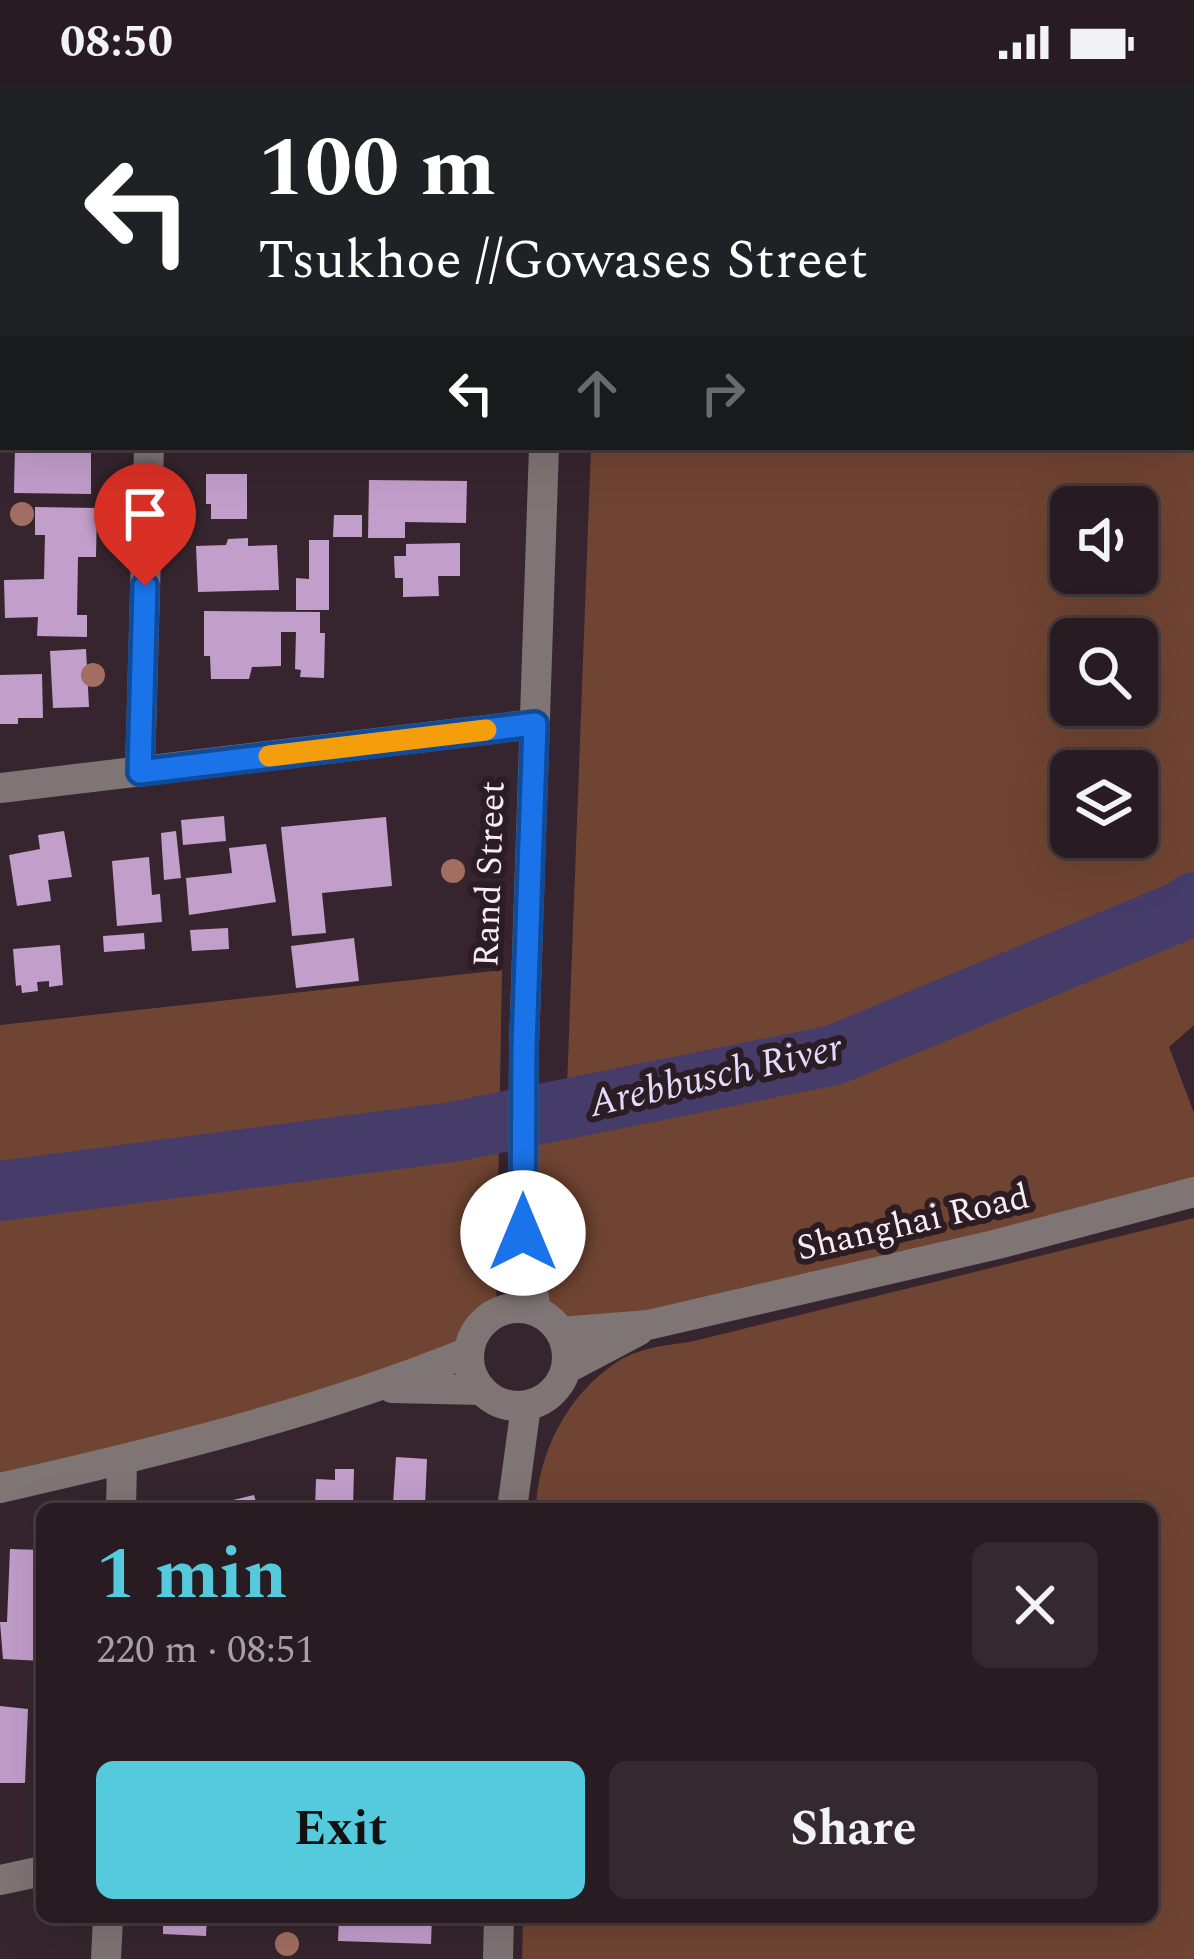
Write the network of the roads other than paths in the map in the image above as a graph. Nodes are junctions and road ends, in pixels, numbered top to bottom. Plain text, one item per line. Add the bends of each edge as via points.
1 (149, 450) edge
2 (544, 450) edge
3 (535, 724) junction
4 (140, 772) junction
5 (0, 788) edge
6 (1194, 1192) edge
7 (523, 1226) junction
8 (536, 1310) junction
9 (496, 1312) junction
10 (648, 1325) junction
11 (561, 1333) junction
12 (469, 1352) junction
13 (566, 1369) junction
14 (380, 1388) junction
15 (488, 1395) junction
16 (526, 1406) junction
17 (122, 1461) junction
18 (0, 1488) edge
19 (513, 1501) edge
20 (121, 1503) edge
21 (36, 1871) edge
22 (0, 1880) edge
23 (108, 1923) edge
24 (499, 1923) edge
25 (106, 1959) edge
26 (498, 1959) edge

1 - 4 street
2 - 3 street, Rand Street
3 - 4 street
3 - 7 street, Rand Street
4 - 5 street
6 - 10 street, Shanghai Road
7 - 8 street, Rand Street
7 - 9 street, Rand Street
8 - 9 street
8 - 11 street
9 - 12 street
10 - 11 street
10 - 13 street
11 - 13 street
12 - 14 street
12 - 15 street
13 - 16 street via 558,1387
14 - 15 street
14 - 17 street
15 - 16 street
15 - 19 street
16 - 19 street
17 - 18 street
17 - 20 street
21 - 22 street
23 - 25 street
24 - 26 street

